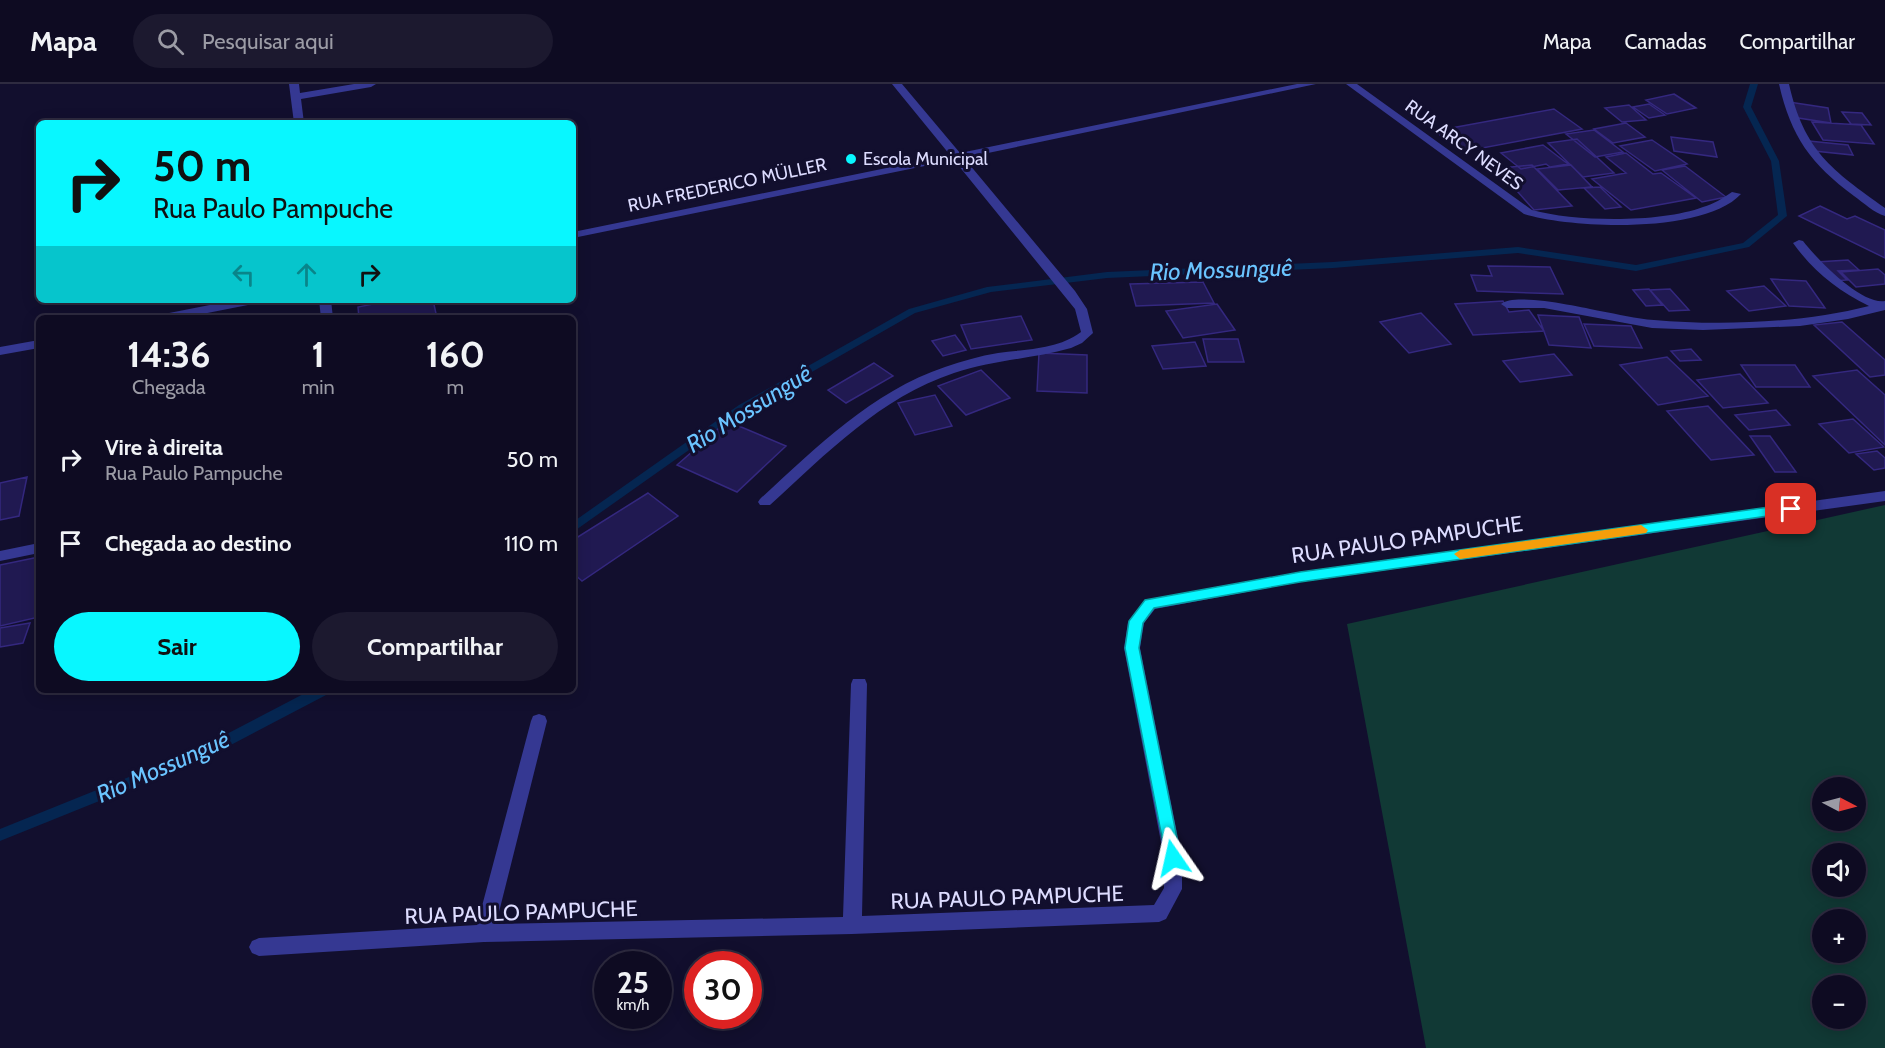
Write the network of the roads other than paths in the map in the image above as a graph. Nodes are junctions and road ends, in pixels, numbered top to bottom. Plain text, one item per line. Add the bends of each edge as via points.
1 (294, 84) edge
2 (371, 84) edge
3 (897, 84) edge
4 (1311, 84) edge
5 (1351, 84) edge
6 (1784, 84) edge
7 (296, 97) junction
8 (299, 120) edge
9 (957, 156) junction
10 (1736, 194) dead end
11 (1885, 213) edge
12 (576, 234) edge
13 (1799, 243) dead end
14 (238, 303) edge
15 (1508, 304) dead end
16 (1883, 306) edge
17 (179, 315) edge
18 (36, 345) edge
19 (0, 351) edge
20 (1885, 496) edge
21 (765, 502) dead end
22 (36, 549) edge
23 (0, 556) edge
24 (859, 684) dead end
25 (539, 721) dead end
26 (852, 926) junction
27 (484, 933) junction
28 (259, 947) dead end

1 - 7 street
2 - 7 street
3 - 9 street
4 - 9 street, RUA FREDERICO MÜLLER
5 - 10 street, RUA ARCY NEVES via 1528,212 1554,219 1668,218 1700,212
6 - 11 street via 1790,113 1809,151 1839,181
7 - 8 street
9 - 12 street, RUA FREDERICO MÜLLER
9 - 21 street via 1071,294 1081,309 1087,333 1065,346 983,360 912,384 858,418
13 - 16 street via 1823,275 1843,289
14 - 17 street
15 - 16 street via 1544,304 1652,324 1703,326 1800,322
18 - 19 street
20 - 26 street, RUA PAULO PAMPUCHE via 1300,577 1150,604 1136,621 1132,648 1173,858 1173,889 1159,914
22 - 23 street
24 - 26 street
25 - 27 street
26 - 27 street, RUA PAULO PAMPUCHE
27 - 28 street, RUA PAULO PAMPUCHE

